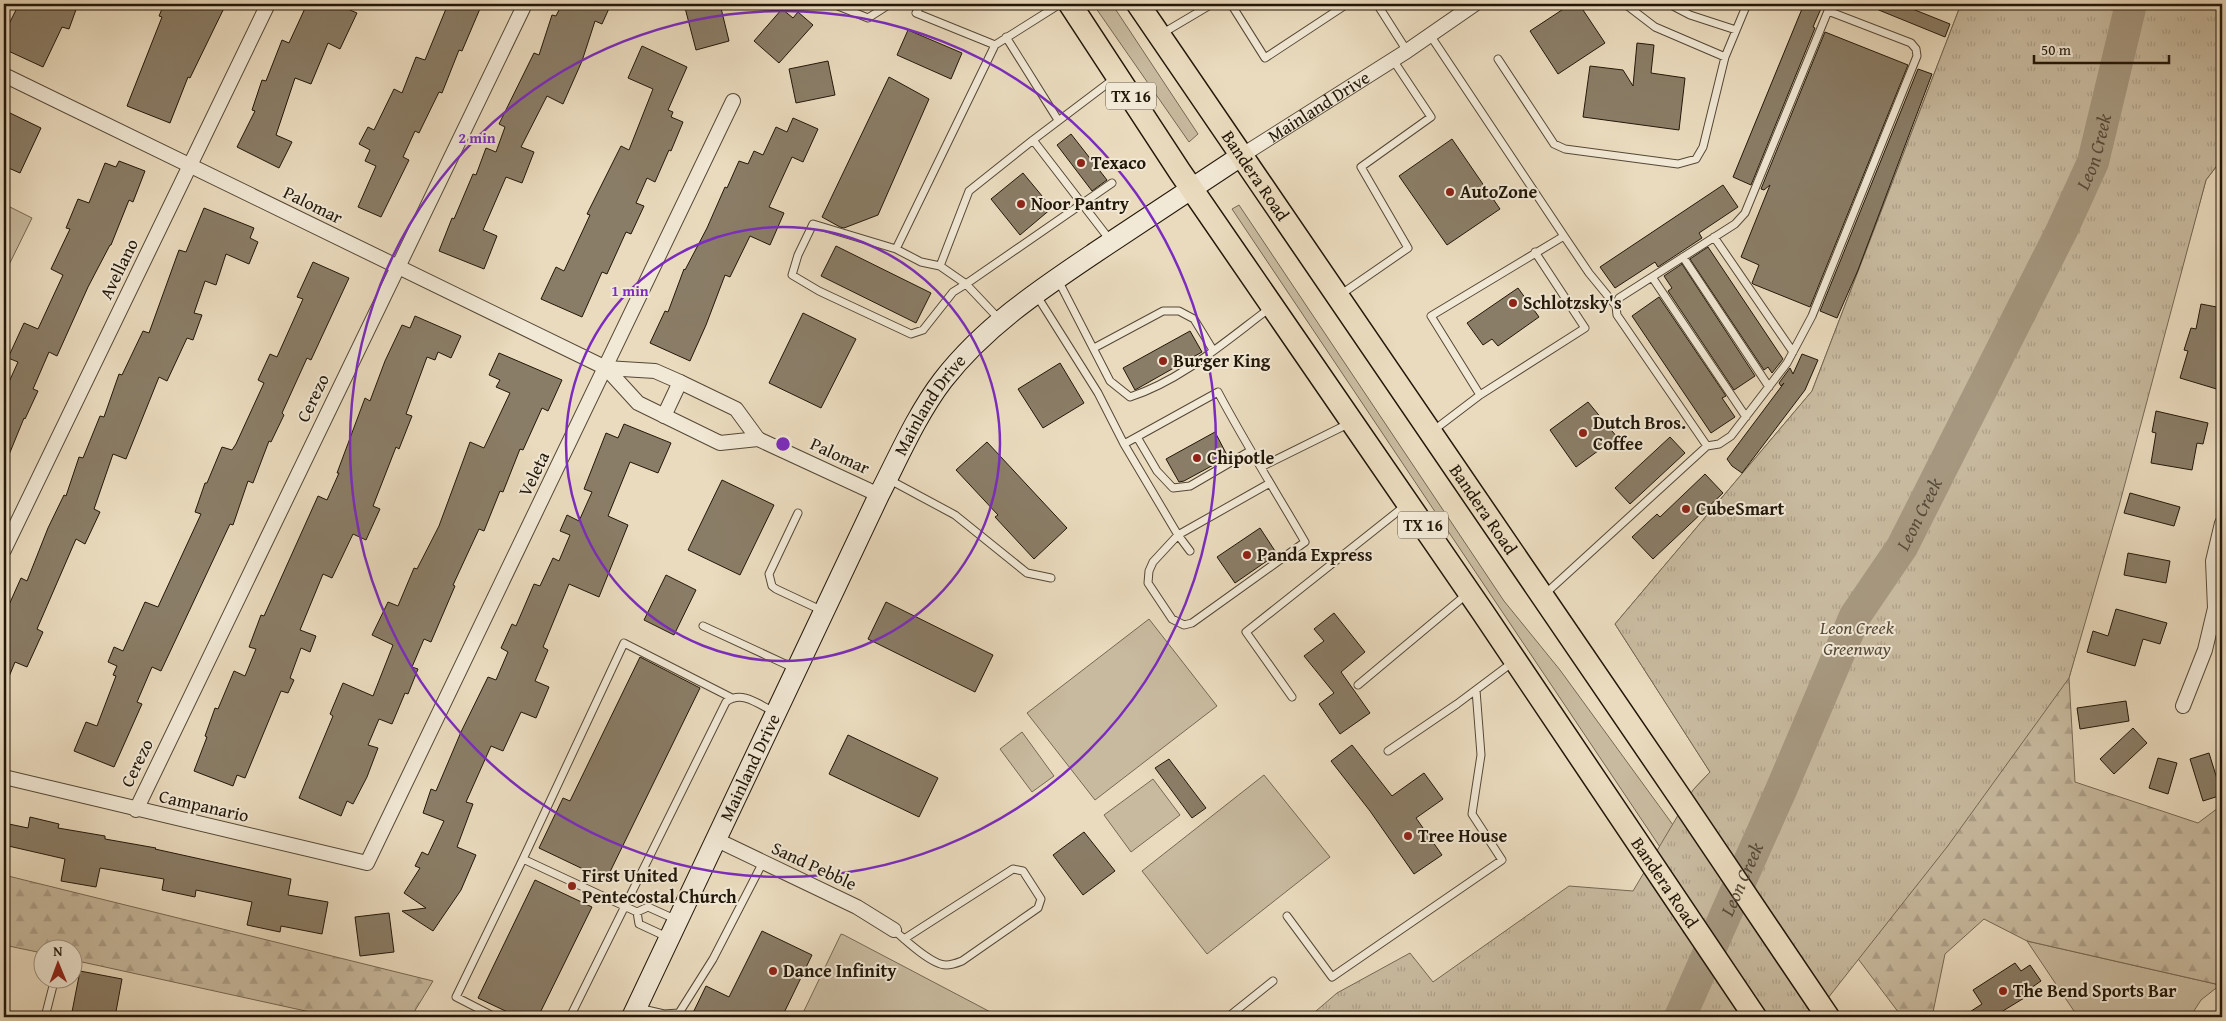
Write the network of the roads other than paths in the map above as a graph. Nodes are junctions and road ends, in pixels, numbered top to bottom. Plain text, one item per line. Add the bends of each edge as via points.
1 (268, 4) edge
2 (525, 4) edge
3 (833, 4) edge
4 (890, 4) edge
5 (921, 4) edge
6 (1060, 4) edge
7 (1070, 4) edge
8 (1138, 4) edge
9 (1212, 4) edge
10 (1231, 4) edge
11 (1347, 4) edge
12 (1377, 4) edge
13 (1474, 4) edge
14 (1625, 4) edge
15 (1669, 4) edge
16 (1747, 4) edge
17 (1736, 30) junction
18 (1160, 35) junction
19 (1430, 35) junction
20 (1006, 37) junction
21 (995, 45) junction
22 (1407, 51) junction
23 (1725, 56) junction
24 (1498, 59) dead end
25 (1393, 60) junction
26 (4, 75) edge
27 (1117, 76) junction
28 (733, 102) dead end
29 (1058, 120) junction
30 (1033, 140) junction
31 (1241, 156) junction
32 (190, 167) junction
33 (1112, 183) dead end
34 (1192, 189) junction
35 (1082, 206) junction
36 (1564, 236) junction
37 (1714, 237) junction
38 (1112, 242) junction
39 (896, 249) junction
40 (1535, 252) junction
41 (1683, 257) junction
42 (940, 266) junction
43 (397, 267) junction
44 (1652, 277) junction
45 (1057, 278) junction
46 (966, 284) junction
47 (1036, 294) junction
48 (1338, 297) junction
49 (1272, 306) junction
50 (1616, 306) junction
51 (1000, 320) junction
52 (1094, 348) junction
53 (1214, 350) junction
54 (1793, 352) junction
55 (606, 368) junction
56 (680, 382) junction
57 (1769, 386) junction
58 (1480, 395) junction
59 (664, 416) junction
60 (1746, 417) junction
61 (1352, 422) junction
62 (1431, 433) junction
63 (1137, 436) junction
64 (758, 439) junction
65 (1124, 444) junction
66 (1707, 446) junction
67 (1250, 451) junction
68 (1261, 467) junction
69 (1270, 482) junction
70 (883, 487) junction
71 (1408, 504) junction
72 (798, 513) dead end
73 (2222, 523) edge
74 (1178, 536) junction
75 (4, 550) edge
76 (1190, 551) dead end
77 (1051, 578) dead end
78 (1470, 592) junction
79 (1543, 596) junction
80 (824, 612) junction
81 (703, 626) dead end
82 (1515, 660) junction
83 (796, 669) junction
84 (1358, 685) dead end
85 (1476, 690) junction
86 (1292, 697) dead end
87 (732, 698) junction
88 (2183, 706) dead end
89 (775, 713) junction
90 (1388, 751) dead end
91 (4, 778) edge
92 (136, 810) junction
93 (715, 840) junction
94 (523, 859) junction
95 (763, 862) junction
96 (367, 863) joint
97 (624, 908) junction
98 (637, 912) junction
99 (1287, 916) dead end
100 (673, 929) junction
101 (899, 934) junction
102 (1273, 981) dead end
103 (52, 988) edge
104 (635, 1012) edge
105 (1824, 1012) edge
106 (2222, 1014) edge
107 (669, 1015) edge
108 (45, 1017) edge
109 (495, 1017) edge
110 (570, 1017) edge
111 (1228, 1017) edge
112 (1755, 1017) edge
113 (2217, 1017) edge

1 - 32 street, Avellano
2 - 43 street, Cerezo
3 - 4 lane via 868,18
5 - 21 lane via 916,13
6 - 20 lane
7 - 27 main road, Bandera Road / TX 16
8 - 18 main road, Bandera Road
9 - 18 lane
10 - 11 lane via 1264,58
12 - 22 lane
13 - 19 street, Mainland Drive
14 - 23 lane via 1655,27
15 - 17 lane via 1690,15
16 - 17 lane
17 - 23 lane
18 - 31 main road, Bandera Road
19 - 22 street, Mainland Drive
19 - 36 lane
20 - 21 lane
20 - 29 lane
21 - 39 lane
22 - 25 street, Mainland Drive
23 - 24 lane via 1704,147 1696,159 1678,164 1565,149 1554,144
25 - 31 street, Mainland Drive
25 - 48 lane via 1432,118 1361,167 1408,248
26 - 32 street, Palomar
27 - 29 lane
27 - 34 main road, Bandera Road / TX 16
28 - 55 street, Veleta
29 - 30 lane
30 - 35 lane
30 - 42 lane via 969,191
31 - 34 main road, Mainland Drive
31 - 48 main road, Bandera Road
32 - 43 street, Palomar
32 - 75 street, Avellano
33 - 35 lane
34 - 38 main road, Mainland Drive
34 - 49 main road, Bandera Road / TX 16
35 - 38 lane
35 - 46 lane
36 - 40 lane
36 - 50 lane via 1588,273
37 - 41 lane
37 - 54 lane
37 - 54 lane via 1735,224 1748,206 1828,11 1911,43 1917,56 1812,316
38 - 45 main road, Mainland Drive
39 - 42 lane via 921,262
39 - 46 lane via 813,224 792,274 820,292 911,334 923,330 953,292
40 - 58 lane via 1584,328
40 - 58 lane via 1431,316
41 - 44 lane
41 - 57 lane
42 - 46 lane
43 - 55 street, Palomar
43 - 92 street, Cerezo
44 - 50 lane via 1619,298
44 - 60 lane
45 - 47 main road, Mainland Drive
45 - 52 lane
46 - 51 lane
47 - 51 main road, Mainland Drive
47 - 65 lane via 1098,392
48 - 62 main road, Bandera Road
49 - 53 lane
49 - 61 main road, Bandera Road / TX 16
50 - 66 lane via 1617,315
51 - 70 main road, Mainland Drive via 978,339 943,380 917,420
52 - 53 lane via 1163,311 1179,311 1194,318
52 - 53 lane via 1110,381 1130,397 1152,390
54 - 57 lane
55 - 56 street, Palomar via 655,370
55 - 59 street, Palomar via 638,403
55 - 96 street, Veleta
56 - 59 street
56 - 64 street, Palomar via 736,409
57 - 60 lane
58 - 62 lane
59 - 64 street, Palomar via 720,443
60 - 66 lane via 1731,436 1719,444
61 - 68 lane
61 - 71 main road, Bandera Road / TX 16
62 - 79 main road, Bandera Road
63 - 65 lane
63 - 67 lane via 1157,471 1173,488 1190,486
63 - 67 lane via 1218,392
64 - 70 street, Palomar
65 - 74 lane
66 - 79 lane
67 - 68 lane
68 - 69 lane
69 - 74 lane
69 - 74 lane via 1305,542 1192,623 1184,625 1172,619 1148,583 1153,562
70 - 77 lane via 955,515 1027,573
70 - 80 main road, Mainland Drive
71 - 78 main road, Bandera Road / TX 16
71 - 86 lane via 1246,632
72 - 80 lane via 769,580 776,589
73 - 88 street via 2213,561 2215,608 2205,650
74 - 76 lane
78 - 82 main road, Bandera Road / TX 16
78 - 84 lane
79 - 105 main road, Bandera Road
80 - 83 main road, Mainland Drive
81 - 83 lane
82 - 85 lane
82 - 112 main road, Bandera Road / TX 16
83 - 89 main road, Mainland Drive
85 - 90 lane
85 - 99 lane via 1481,755 1472,814 1502,860 1332,977
87 - 89 lane via 742,696
87 - 94 lane via 624,643
87 - 97 lane via 726,702
89 - 93 main road, Mainland Drive
91 - 92 street, Campanario
92 - 96 street, Campanario
93 - 95 street, Sand Pebble
93 - 100 main road, Mainland Drive
94 - 97 lane
94 - 109 lane via 456,997
95 - 101 street, Sand Pebble via 857,907
95 - 107 lane via 713,959 679,1013
97 - 98 lane
97 - 110 lane
98 - 100 lane via 648,907
98 - 100 lane via 639,924
100 - 104 main road, Mainland Drive
101 - 101 lane via 1012,869 1023,871 1041,899 1038,908 962,961 947,965 936,963
102 - 111 lane
103 - 108 lane
104 - 107 lane
106 - 113 lane

